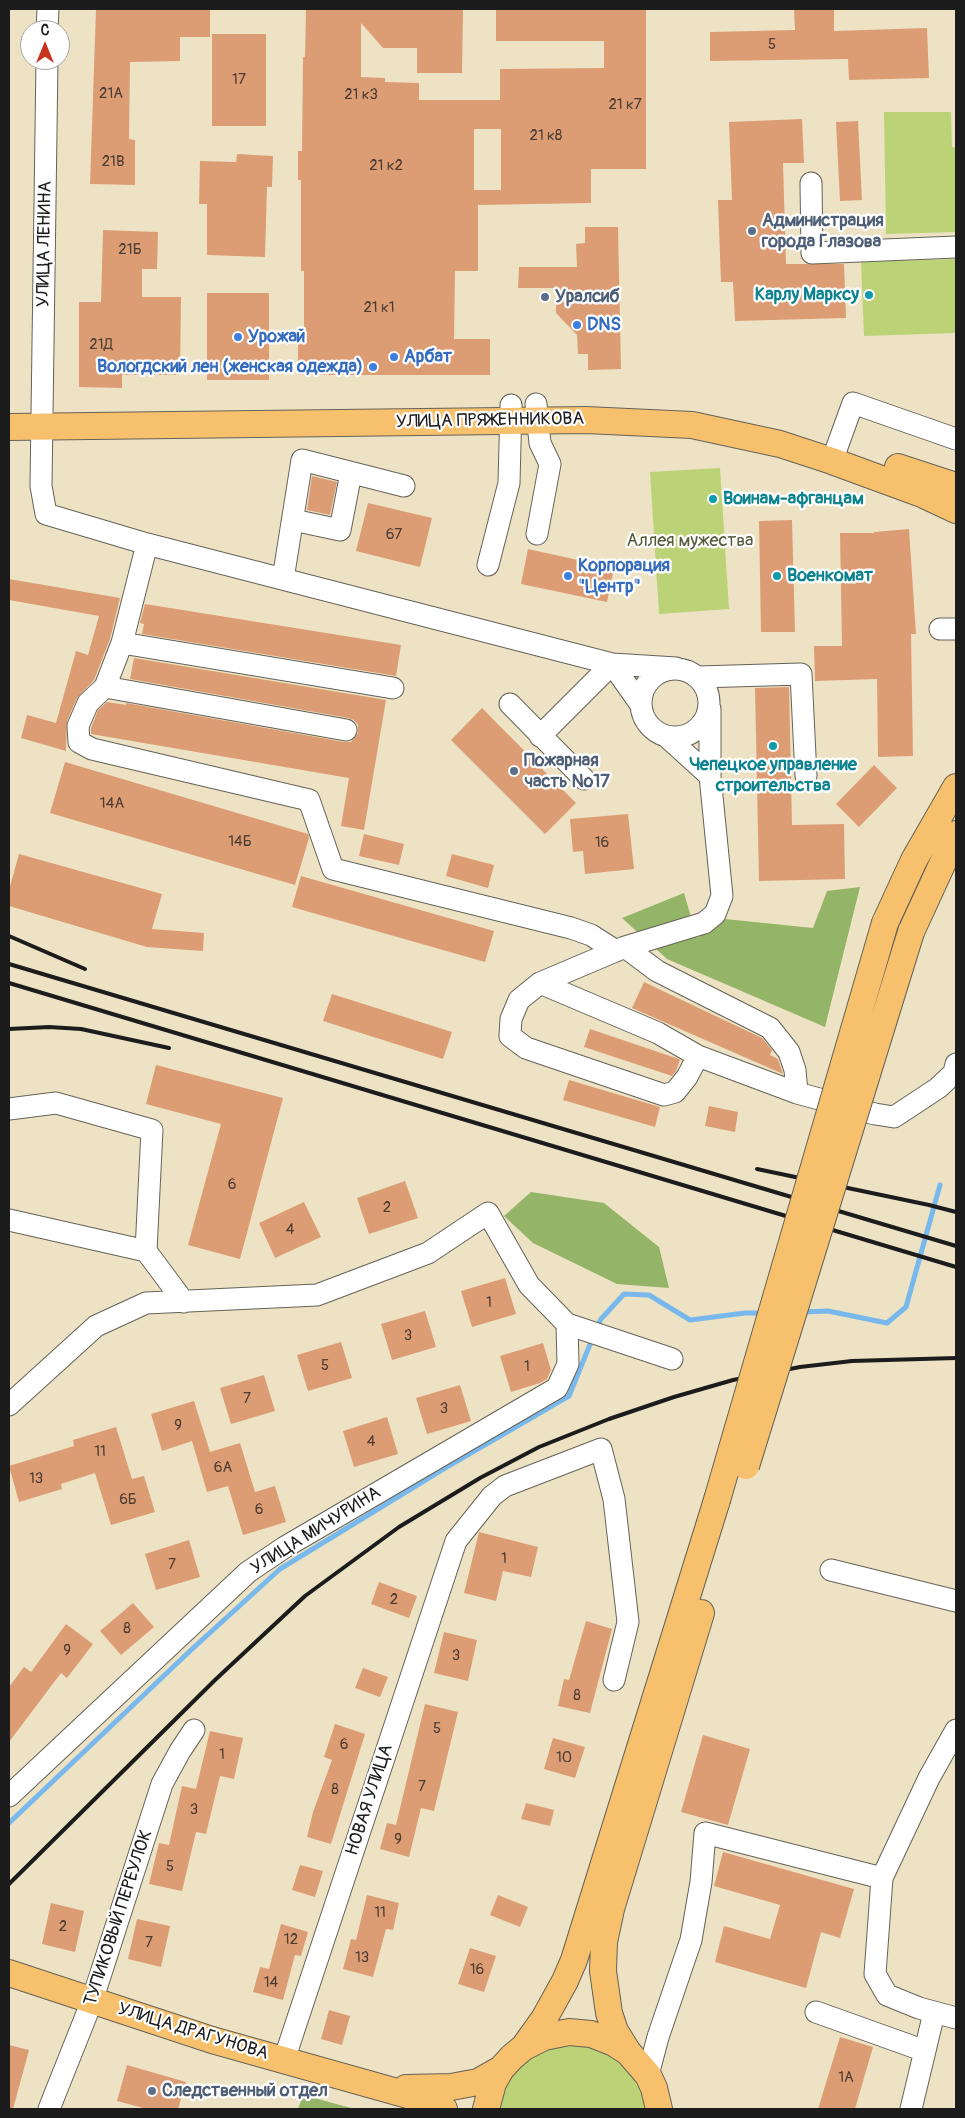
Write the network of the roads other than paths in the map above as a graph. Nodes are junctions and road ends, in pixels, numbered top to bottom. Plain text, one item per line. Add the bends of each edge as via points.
1 (47, 70) edge
2 (811, 183) dead end
3 (956, 247) edge
4 (9, 412) edge
5 (524, 412) junction
6 (42, 419) junction
7 (9, 427) edge
8 (956, 439) edge
9 (834, 453) junction
10 (351, 472) junction
11 (404, 486) dead end
12 (956, 486) edge
13 (956, 510) edge
14 (293, 520) junction
15 (537, 534) dead end
16 (147, 544) junction
17 (488, 565) dead end
18 (284, 579) junction
19 (122, 643) junction
20 (612, 664) junction
21 (676, 668) junction
22 (698, 677) junction
23 (105, 687) junction
24 (393, 688) dead end
25 (510, 704) dead end
26 (641, 705) junction
27 (710, 709) junction
28 (346, 730) dead end
29 (540, 736) junction
30 (667, 737) junction
31 (710, 776) junction
32 (806, 776) dead end
33 (584, 779) dead end
34 (956, 787) edge
35 (956, 834) edge
36 (620, 949) junction
37 (540, 983) junction
38 (698, 1056) junction
39 (956, 1064) edge
40 (797, 1093) junction
41 (9, 1109) edge
42 (9, 1220) edge
43 (146, 1251) junction
44 (184, 1302) junction
45 (567, 1324) junction
46 (672, 1359) dead end
47 (9, 1405) edge
48 (726, 1502) junction
49 (831, 1570) dead end
50 (956, 1601) edge
51 (614, 1680) dead end
52 (194, 1730) dead end
53 (956, 1730) edge
54 (9, 1796) edge
55 (882, 1878) junction
56 (9, 1973) edge
57 (92, 2000) junction
58 (816, 2012) dead end
59 (934, 2013) junction
60 (956, 2018) edge
61 (524, 2047) junction
62 (925, 2051) junction
63 (628, 2052) junction
64 (284, 2060) junction
65 (501, 2068) junction
66 (378, 2086) junction
67 (654, 2091) edge
68 (49, 2109) edge
69 (444, 2109) edge
70 (486, 2109) edge
71 (674, 2109) edge
72 (911, 2109) edge

1 - 6 street, УЛИЦА ЛЕНИНА
2 - 3 street via 812,253
4 - 6 main road, УЛИЦА ПРЯЖЕННИКОВА
5 - 6 main road, УЛИЦА ПРЯЖЕННИКОВА
5 - 9 main road, УЛИЦА ПРЯЖЕННИКОВА via 692,425
5 - 15 street via 550,464
5 - 17 street
6 - 7 main road, УЛИЦА ПРЯЖЕННИКОВА
6 - 16 street, УЛИЦА ЛЕНИНА via 41,486 46,514
8 - 9 street via 853,403
9 - 12 main road, УЛИЦА ПРЯЖЕННИКОВА
9 - 13 main road, УЛИЦА ПРЯЖЕННИКОВА
10 - 11 street
10 - 14 street via 340,530
10 - 14 street via 302,460
14 - 18 street
16 - 18 street
16 - 19 street
18 - 20 street
19 - 23 street
19 - 24 street
20 - 21 street
20 - 26 street
20 - 29 street
21 - 22 street
21 - 26 street via 654,676 644,689
22 - 27 street via 708,691
22 - 32 street via 801,674
23 - 28 street
23 - 36 street via 88,703 78,726 79,742 92,749 309,800 333,869 571,928
25 - 29 street
26 - 30 street via 649,725
27 - 30 street via 706,720 689,735
27 - 31 street
29 - 33 street
30 - 31 street
31 - 36 street via 722,896 715,914 704,923
34 - 48 main road, bridge via 914,860 885,923
35 - 48 main road, bridge via 910,932
36 - 37 street
36 - 40 street via 657,972 770,1028 789,1052 796,1070
37 - 38 street via 658,1033
37 - 38 street via 519,1000 511,1019 510,1036 526,1048 664,1095 675,1092
38 - 40 street
39 - 40 street via 954,1073 938,1088 894,1117
41 - 43 street via 56,1103 152,1130
42 - 43 street
43 - 44 street
44 - 45 street via 317,1295 428,1253 488,1214 529,1285
44 - 47 street via 146,1303 96,1326
45 - 46 street
45 - 54 street, УЛИЦА МИЧУРИНА via 568,1364 557,1388 285,1547 248,1572
48 - 61 main road via 574,1960 544,2019
48 - 63 main road via 604,1942 602,1971 609,2013
49 - 50 street
51 - 64 street, НОВАЯ УЛИЦА via 628,1622 614,1499 601,1449 505,1486 456,1541
52 - 57 street, ТУПИКОВЫЙ ПЕРЕУЛОК via 162,1784
53 - 55 street via 929,1778
55 - 59 street via 875,1974 887,1995
55 - 67 street via 705,1834 691,1940 658,2037
56 - 57 main road, УЛИЦА ДРАГУНОВА
57 - 64 main road, УЛИЦА ДРАГУНОВА
57 - 68 street, ТУПИКОВЫЙ ПЕРЕУЛОК
58 - 62 street
59 - 60 street
59 - 62 street
61 - 63 main road via 544,2037 569,2032 591,2034
61 - 65 main road
62 - 72 street
63 - 67 main road
64 - 66 main road, УЛИЦА ДРАГУНОВА
65 - 66 main road, УЛИЦА ДРАГУНОВА via 478,2082 451,2087
65 - 70 main road via 492,2083
66 - 69 main road, УЛИЦА ДРАГУНОВА
67 - 71 main road

